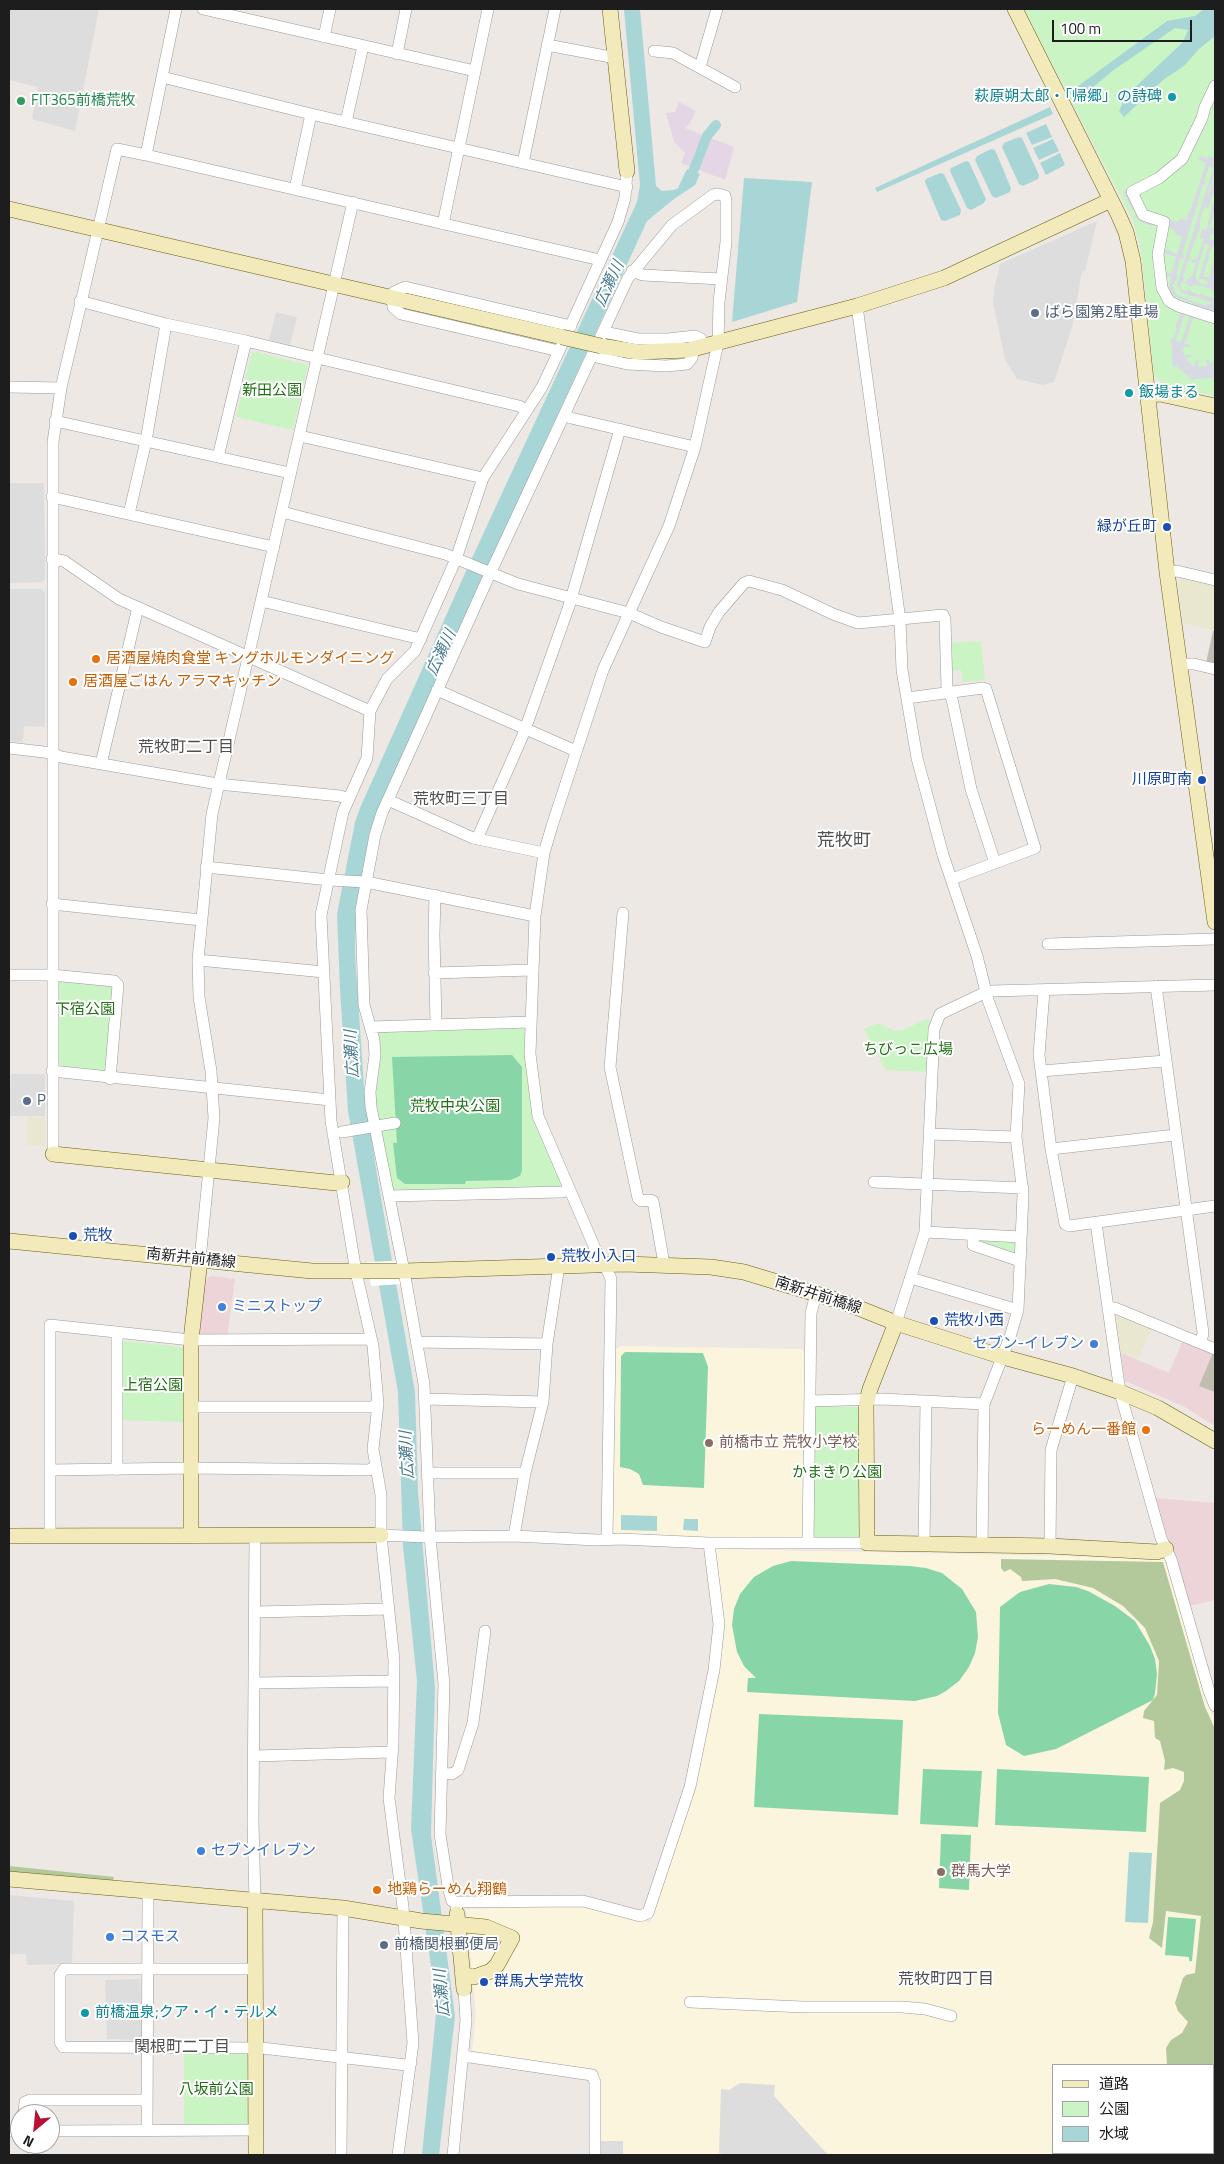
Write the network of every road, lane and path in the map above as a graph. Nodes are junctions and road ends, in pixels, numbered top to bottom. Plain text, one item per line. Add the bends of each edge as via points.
1 (176, 9) edge
2 (203, 9) edge
3 (330, 9) edge
4 (406, 9) edge
5 (488, 9) edge
6 (555, 9) edge
7 (610, 9) edge
8 (717, 9) edge
9 (1015, 9) edge
10 (253, 14) edge
11 (324, 36) junction
12 (548, 45) junction
13 (363, 46) junction
14 (654, 51) dead end
15 (397, 54) junction
16 (616, 58) junction
17 (700, 67) junction
18 (475, 71) junction
19 (162, 77) junction
20 (1215, 86) edge
21 (735, 87) dead end
22 (311, 114) junction
23 (346, 122) junction
24 (460, 149) junction
25 (146, 154) junction
26 (523, 163) junction
27 (627, 179) junction
28 (295, 189) junction
29 (1111, 200) junction
30 (353, 202) junction
31 (9, 209) edge
32 (443, 224) junction
33 (97, 230) junction
34 (600, 260) junction
35 (632, 271) junction
36 (721, 279) junction
37 (335, 285) junction
38 (392, 298) junction
39 (80, 301) junction
40 (857, 306) junction
41 (1215, 318) edge
42 (166, 324) junction
43 (564, 338) junction
44 (246, 341) junction
45 (599, 345) junction
46 (705, 346) junction
47 (317, 360) junction
48 (9, 387) edge
49 (61, 388) junction
50 (1148, 395) junction
51 (1215, 406) edge
52 (526, 410) junction
53 (565, 415) junction
54 (55, 421) junction
55 (620, 429) junction
56 (300, 436) junction
57 (146, 440) junction
58 (695, 447) junction
59 (218, 457) junction
60 (290, 473) junction
61 (483, 478) junction
62 (52, 497) junction
63 (282, 512) junction
64 (128, 514) junction
65 (274, 547) junction
66 (456, 558) junction
67 (52, 559) junction
68 (489, 572) junction
69 (1167, 572) junction
70 (1215, 580) edge
71 (571, 598) junction
72 (261, 602) junction
73 (138, 607) junction
74 (629, 613) junction
75 (900, 620) junction
76 (421, 639) junction
77 (248, 656) junction
78 (1179, 664) junction
79 (1215, 669) edge
80 (437, 690) junction
81 (949, 692) junction
82 (907, 698) junction
83 (370, 711) junction
84 (525, 729) junction
85 (9, 748) edge
86 (576, 751) junction
87 (52, 753) junction
88 (101, 764) junction
89 (218, 784) junction
90 (349, 799) junction
91 (388, 800) junction
92 (477, 839) junction
93 (544, 853) junction
94 (995, 863) junction
95 (206, 867) junction
96 (952, 879) junction
97 (329, 880) junction
98 (366, 882) junction
99 (435, 895) junction
100 (52, 904) junction
101 (623, 913) dead end
102 (535, 916) junction
103 (201, 920) junction
104 (1215, 922) edge
105 (1215, 939) edge
106 (1048, 944) dead end
107 (198, 960) junction
108 (532, 970) junction
109 (324, 972) junction
110 (434, 973) junction
111 (9, 975) edge
112 (52, 975) junction
113 (1215, 985) edge
114 (1156, 986) junction
115 (1044, 991) junction
116 (986, 992) junction
117 (530, 1022) junction
118 (436, 1024) junction
119 (370, 1027) junction
120 (1165, 1061) junction
121 (52, 1071) junction
122 (1041, 1071) junction
123 (110, 1079) junction
124 (212, 1089) junction
125 (330, 1100) junction
126 (395, 1123) dead end
127 (373, 1126) junction
128 (346, 1131) dead end
129 (929, 1134) junction
130 (1175, 1135) junction
131 (1016, 1137) junction
132 (1051, 1149) junction
133 (53, 1154) joint
134 (208, 1170) junction
135 (342, 1182) junction
136 (874, 1182) dead end
137 (926, 1185) junction
138 (1023, 1188) junction
139 (569, 1190) junction
140 (389, 1196) junction
141 (1215, 1206) edge
142 (1186, 1210) junction
143 (1096, 1223) junction
144 (925, 1232) junction
145 (973, 1235) junction
146 (1021, 1238) junction
147 (9, 1241) edge
148 (200, 1260) junction
149 (1020, 1261) junction
150 (664, 1264) junction
151 (605, 1265) junction
152 (559, 1266) junction
153 (401, 1271) junction
154 (356, 1272) junction
155 (911, 1278) junction
156 (816, 1294) junction
157 (1109, 1308) junction
158 (1018, 1310) junction
159 (896, 1323) junction
160 (117, 1332) junction
161 (371, 1339) junction
162 (191, 1340) junction
163 (416, 1342) junction
164 (547, 1344) junction
165 (1201, 1344) junction
166 (1215, 1349) edge
167 (1003, 1357) junction
168 (1074, 1376) junction
169 (1120, 1392) junction
170 (424, 1399) junction
171 (867, 1399) junction
172 (810, 1401) junction
173 (926, 1401) junction
174 (543, 1402) junction
175 (378, 1404) junction
176 (984, 1404) junction
177 (191, 1407) junction
178 (1215, 1440) edge
179 (376, 1466) junction
180 (191, 1468) junction
181 (50, 1470) junction
182 (117, 1470) junction
183 (427, 1473) junction
184 (525, 1473) junction
185 (191, 1534) junction
186 (380, 1534) junction
187 (50, 1535) junction
188 (255, 1535) junction
189 (9, 1536) edge
190 (514, 1536) junction
191 (428, 1537) junction
192 (607, 1539) junction
193 (808, 1542) junction
194 (709, 1543) junction
195 (867, 1543) junction
196 (924, 1544) junction
197 (982, 1546) junction
198 (1050, 1546) junction
199 (1166, 1549) junction
200 (388, 1609) junction
201 (255, 1612) junction
202 (486, 1632) dead end
203 (394, 1681) junction
204 (255, 1683) junction
205 (1214, 1701) edge
206 (392, 1752) junction
207 (255, 1756) junction
208 (442, 1773) junction
209 (9, 1879) edge
210 (9, 1885) edge
211 (148, 1899) junction
212 (255, 1905) junction
213 (342, 1912) junction
214 (454, 1916) junction
215 (404, 1919) junction
216 (148, 1969) junction
217 (255, 1969) junction
218 (463, 1982) junction
219 (690, 2002) dead end
220 (951, 2016) dead end
221 (147, 2047) junction
222 (256, 2048) junction
223 (342, 2056) junction
224 (463, 2056) junction
225 (411, 2063) junction
226 (148, 2100) junction
227 (26, 2104) edge
228 (147, 2130) junction
229 (256, 2130) junction
230 (60, 2131) edge
231 (256, 2155) edge
232 (341, 2155) edge
233 (398, 2155) edge
234 (453, 2155) edge
235 (595, 2155) edge

1 - 19 street
2 - 10 street
3 - 11 street
4 - 15 street
5 - 18 street
6 - 12 street
7 - 16 street
8 - 17 street
9 - 29 street
10 - 11 street
11 - 13 street
12 - 16 street
12 - 26 street
13 - 15 street
13 - 23 street
14 - 17 street via 673,53
15 - 18 street
16 - 27 street
17 - 21 street
18 - 24 street
19 - 22 street
19 - 25 street
20 - 41 street via 1182,159 1160,178 1132,192 1131,199 1138,216 1164,222 1158,254 1162,288 1169,301
22 - 23 street
22 - 28 street
23 - 24 street
24 - 26 street
24 - 32 street
25 - 28 street
25 - 33 street via 117,149
26 - 27 street
27 - 34 street via 618,222
28 - 30 street
29 - 40 street via 944,278
29 - 50 street via 1126,232 1133,261
30 - 32 street
30 - 37 street
31 - 33 street
32 - 34 street
33 - 37 street
33 - 39 street
34 - 43 street
35 - 36 street via 643,275
35 - 36 street via 672,226 718,194 726,198 726,242
35 - 45 street
36 - 46 street
37 - 38 street
37 - 47 street
38 - 43 street
38 - 43 street via 396,312 415,317
38 - 43 street via 394,292 402,287 418,290
39 - 42 street
39 - 49 street
40 - 46 street
40 - 75 street
42 - 44 street
42 - 57 street
43 - 45 street, bridge
43 - 52 street via 542,386
44 - 47 street
44 - 59 street
45 - 46 street via 638,352
45 - 46 street via 638,339 699,337
45 - 46 street via 633,364 684,364
45 - 53 street
46 - 58 street
47 - 52 street
47 - 56 street
48 - 49 street
49 - 54 street
50 - 51 street via 1160,394
50 - 69 street
52 - 61 street
53 - 55 street
53 - 68 street
54 - 57 street
54 - 62 street
55 - 58 street
55 - 71 street
56 - 60 street
56 - 61 street
57 - 59 street
57 - 64 street
58 - 74 street via 669,526
59 - 60 street
60 - 63 street
61 - 66 street
62 - 64 street
62 - 67 street
63 - 65 street
63 - 66 street
64 - 65 street
65 - 72 street
66 - 68 street
66 - 76 street
67 - 73 street via 64,561 114,596
67 - 87 street
68 - 71 street via 518,584
68 - 80 street
69 - 70 street via 1177,571
69 - 78 street
71 - 74 street
71 - 84 street
72 - 76 street
72 - 77 street
73 - 77 street
73 - 88 street
74 - 75 street via 660,628 705,642 719,612 749,581 782,590 851,622 868,624
74 - 86 street via 602,670
75 - 81 street via 944,616
75 - 82 street
76 - 83 street via 414,652 386,679
77 - 83 street
77 - 89 street
78 - 79 street
78 - 104 street
80 - 84 street
80 - 91 street
81 - 82 street
81 - 94 street via 971,789
81 - 94 street via 986,689 1035,848
82 - 96 street via 921,775
83 - 90 street via 367,758
84 - 86 street
84 - 92 street
85 - 87 street
86 - 93 street
87 - 88 street
87 - 100 street
88 - 89 street
89 - 90 street
89 - 95 street
90 - 97 street via 341,818
91 - 92 street
91 - 98 street via 375,835
92 - 93 street
93 - 102 street
94 - 96 street
95 - 97 street
95 - 103 street
96 - 116 street
97 - 98 street
97 - 109 street via 321,919
98 - 99 street
98 - 119 street via 361,910 362,971 364,1005
99 - 102 street
99 - 110 street
100 - 103 street
100 - 112 street
101 - 150 street via 610,1067 638,1198 653,1201
102 - 108 street
103 - 107 street
105 - 106 street
107 - 109 street
107 - 124 street via 201,1013
108 - 110 street
108 - 117 street
109 - 125 street
110 - 118 street
111 - 112 street
112 - 121 street
112 - 123 street via 118,984
113 - 114 street
114 - 115 street
114 - 120 street
115 - 116 street
115 - 122 street via 1039,1048
116 - 129 street via 944,1011 935,1022
116 - 131 street via 1019,1084
117 - 118 street
117 - 139 street via 530,1054 538,1116
118 - 119 street
119 - 127 street via 375,1055 370,1092
120 - 122 street
120 - 130 street
121 - 123 street
121 - 133 street
122 - 132 street
123 - 124 street
124 - 125 street
124 - 134 street via 214,1118
125 - 135 street
126 - 127 street
127 - 128 street
127 - 140 street
129 - 131 street
129 - 137 street
130 - 132 street
130 - 142 street
131 - 138 street
132 - 143 street via 1066,1224
133 - 134 street
134 - 135 street
134 - 148 street
135 - 154 street
136 - 137 street
137 - 138 street
137 - 144 street
138 - 146 street
139 - 140 street
139 - 151 street
140 - 153 street
141 - 142 street
142 - 143 street
142 - 165 street via 1203,1333
143 - 157 street
144 - 145 street
144 - 155 street
145 - 146 street
145 - 149 street via 973,1245
146 - 149 street
147 - 148 street, 南新井前橋線
148 - 154 street, 南新井前橋線 via 297,1270
148 - 162 street
149 - 158 street
150 - 151 street, 南新井前橋線
150 - 156 street, 南新井前橋線 via 744,1272
151 - 152 street, 南新井前橋線
151 - 192 street via 612,1284
152 - 153 street, 南新井前橋線
152 - 164 street
153 - 154 street, 南新井前橋線
153 - 163 street
154 - 161 street
155 - 158 street
155 - 159 street
156 - 159 street, 南新井前橋線
156 - 172 street via 811,1313
157 - 165 street
157 - 169 street
158 - 167 street
159 - 167 street, 南新井前橋線
159 - 171 street
160 - 162 street
160 - 181 street via 50,1325
160 - 182 street
161 - 162 street
161 - 175 street
162 - 177 street
163 - 164 street
163 - 170 street
164 - 174 street
165 - 166 street
167 - 168 street, 南新井前橋線
167 - 176 street
168 - 169 street, 南新井前橋線
168 - 198 street via 1051,1450
169 - 178 street, 南新井前橋線 via 1158,1408
169 - 199 street
170 - 174 street
170 - 183 street
171 - 172 street
171 - 173 street
171 - 195 street
172 - 193 street
173 - 176 street
173 - 196 street
174 - 184 street
175 - 177 street via 372,1407
175 - 179 street via 373,1449
176 - 197 street
177 - 180 street
179 - 180 street via 369,1470
179 - 186 street via 381,1495
180 - 182 street
180 - 185 street
181 - 182 street
181 - 187 street
183 - 184 street
183 - 191 street
184 - 190 street
185 - 187 street
185 - 188 street
186 - 188 street
186 - 191 street
186 - 200 street
187 - 189 street
188 - 201 street
190 - 191 street
190 - 192 street
191 - 208 street via 444,1684
192 - 194 street
193 - 194 street
193 - 195 street
194 - 214 street via 719,1624 714,1670 690,1787 648,1913 640,1916 583,1901
195 - 196 street
196 - 197 street
197 - 198 street
198 - 199 street via 1157,1552
199 - 205 street
200 - 201 street
200 - 203 street
201 - 204 street
202 - 208 street via 473,1723 458,1770 452,1774
203 - 204 street
203 - 206 street
204 - 207 street
206 - 207 street
206 - 215 street via 390,1806
207 - 212 street
208 - 214 street via 441,1849
209 - 212 street
210 - 211 street
211 - 212 street
211 - 216 street
212 - 213 street
212 - 217 street
213 - 215 street
213 - 223 street
214 - 215 street via 421,1921
214 - 218 street
214 - 218 street via 512,1938 491,1971
215 - 225 street via 413,2043
216 - 217 street
216 - 221 street
216 - 221 street via 64,1969 60,1975 60,2042 63,2047
217 - 222 street
218 - 224 street via 466,2020
219 - 220 street via 910,2008
221 - 222 street
221 - 226 street
222 - 223 street
222 - 229 street
223 - 225 street
223 - 232 street
224 - 234 street
224 - 235 street via 592,2075 595,2082
225 - 233 street
226 - 227 street via 30,2100
226 - 228 street
228 - 229 street
228 - 230 street
229 - 231 street

